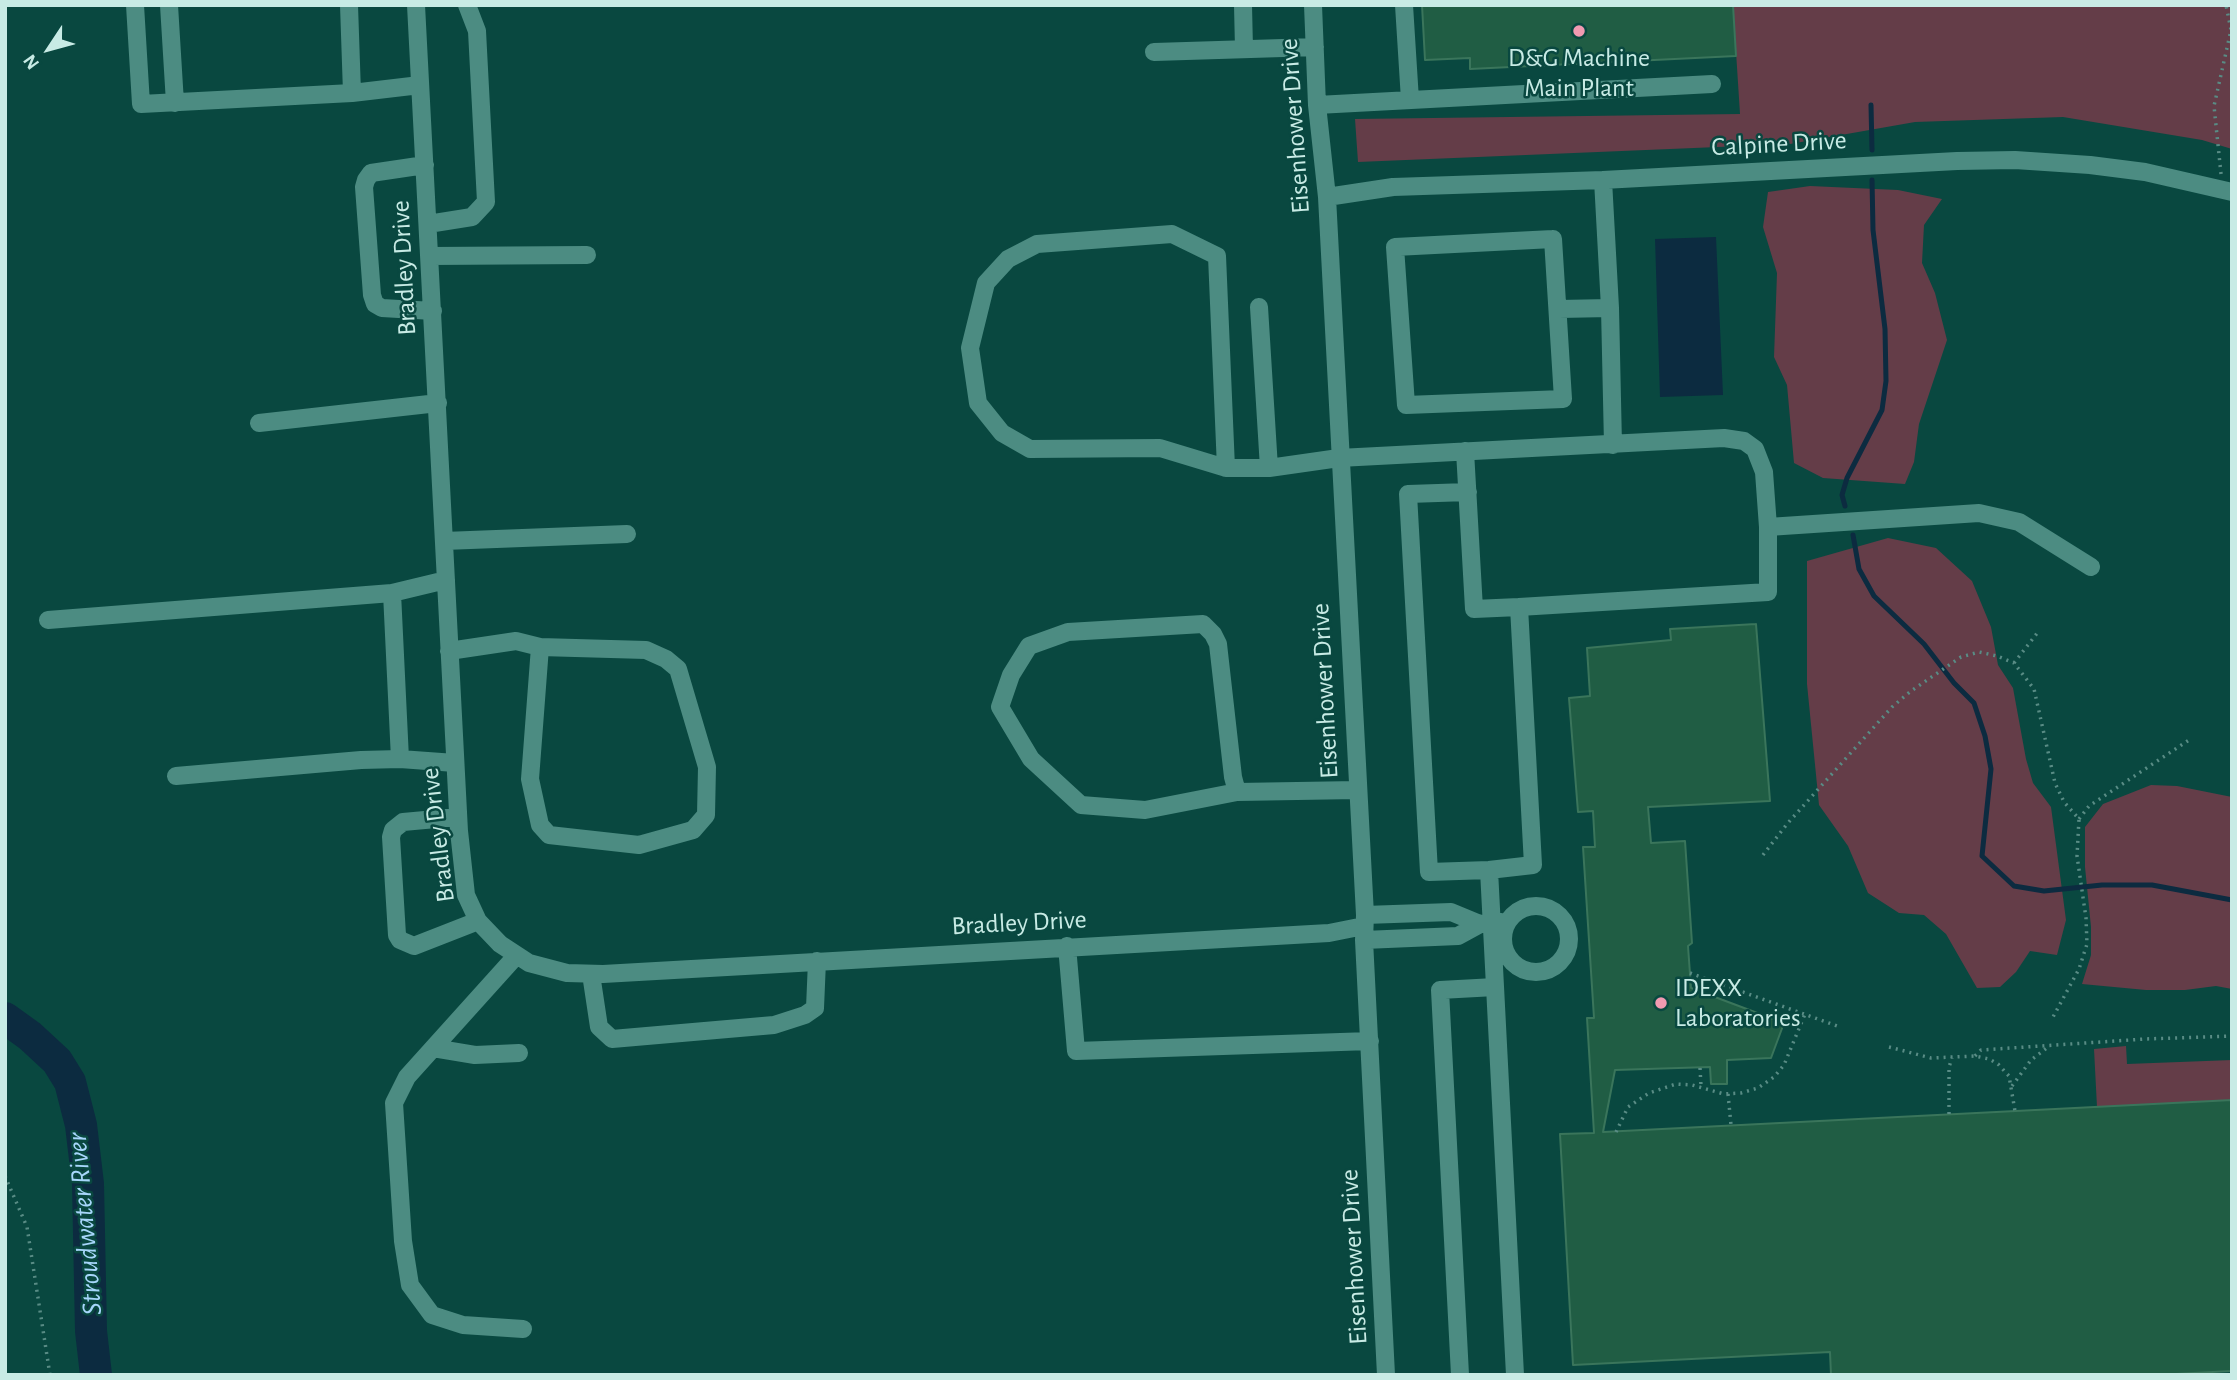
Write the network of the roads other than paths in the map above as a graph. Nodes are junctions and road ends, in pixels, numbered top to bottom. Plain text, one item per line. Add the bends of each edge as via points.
1 (135, 5) edge
2 (169, 5) edge
3 (349, 5) edge
4 (416, 5) edge
5 (467, 5) edge
6 (1243, 5) edge
7 (1313, 5) edge
8 (1404, 5) edge
9 (1315, 47) junction
10 (1244, 49) junction
11 (1154, 52) dead end
12 (1712, 84) dead end
13 (421, 85) junction
14 (352, 93) junction
15 (1410, 100) junction
16 (175, 103) junction
17 (1317, 105) junction
18 (425, 165) junction
19 (1603, 180) junction
20 (2227, 191) edge
21 (1326, 197) junction
22 (428, 224) junction
23 (587, 255) dead end
24 (430, 256) junction
25 (1259, 307) dead end
26 (1611, 308) junction
27 (1559, 309) junction
28 (433, 312) junction
29 (438, 403) junction
30 (259, 423) dead end
31 (1613, 445) junction
32 (1465, 452) junction
33 (1339, 458) junction
34 (1226, 468) junction
35 (1269, 468) junction
36 (1468, 492) junction
37 (1768, 527) junction
38 (627, 534) dead end
39 (444, 541) junction
40 (2091, 567) dead end
41 (446, 580) junction
42 (392, 593) junction
43 (1519, 607) junction
44 (48, 620) dead end
45 (540, 647) junction
46 (449, 652) junction
47 (400, 759) junction
48 (455, 763) junction
49 (176, 776) dead end
50 (1357, 790) junction
51 (1237, 792) junction
52 (458, 817) junction
53 (1489, 870) junction
54 (478, 921) junction
55 (1493, 923) junction
56 (1364, 927) junction
57 (1067, 946) junction
58 (516, 956) junction
59 (817, 961) junction
60 (591, 974) junction
61 (1495, 987) junction
62 (1370, 1041) junction
63 (433, 1048) junction
64 (519, 1053) dead end
65 (523, 1329) dead end
66 (1386, 1375) edge
67 (1460, 1375) edge
68 (1515, 1375) edge

1 - 16 street via 141,104
2 - 16 street
3 - 14 street
4 - 13 street, Bradley Drive
5 - 22 street via 477,31 486,202 472,217
6 - 10 street
7 - 9 street, Eisenhower Drive
8 - 15 street
9 - 10 street
9 - 17 street, Eisenhower Drive
10 - 11 street
12 - 15 street
13 - 14 street
13 - 18 street, Bradley Drive
14 - 16 street
15 - 17 street
17 - 21 street, Eisenhower Drive
18 - 22 street, Bradley Drive
18 - 28 street via 372,173 364,187 375,304
19 - 20 street, Calpine Drive via 2015,160 2145,172
19 - 21 street, Calpine Drive via 1393,187
19 - 26 street
21 - 33 street, Eisenhower Drive
22 - 24 street, Bradley Drive
23 - 24 street
24 - 28 street, Bradley Drive
25 - 35 street
26 - 27 street
26 - 31 street
27 - 27 street via 1553,239 1395,247 1406,405 1563,399
28 - 29 street, Bradley Drive
29 - 30 street
29 - 39 street, Bradley Drive
31 - 32 street
31 - 37 street via 1744,440 1755,449 1764,472
32 - 33 street
32 - 36 street
33 - 35 street
33 - 50 street, Eisenhower Drive
34 - 34 street via 1217,256 1172,234 1037,244 1008,259 986,283 970,348 978,403 1002,433 1030,449 1160,448
34 - 35 street
36 - 43 street via 1474,609
36 - 53 street via 1408,494 1429,872
37 - 40 street via 1979,513 2019,522
37 - 43 street via 1768,593
38 - 39 street
39 - 41 street, Bradley Drive
41 - 42 street
41 - 46 street, Bradley Drive
42 - 44 street
42 - 47 street
43 - 53 street via 1533,865
45 - 45 street via 646,650 678,669 707,767 706,814 693,830 639,845 549,835 540,825 530,779
45 - 46 street via 516,641
46 - 48 street, Bradley Drive
47 - 48 street
47 - 49 street
48 - 52 street, Bradley Drive
50 - 51 street
50 - 56 street, Eisenhower Drive
51 - 51 street via 1218,644 1203,624 1068,632 1029,646 1011,675 1000,706 1031,759 1081,805 1145,810
52 - 54 street, Bradley Drive via 466,895
52 - 54 street via 403,822 393,830 397,935 414,946
53 - 55 street
54 - 58 street, Bradley Drive
55 - 56 street via 1451,912
55 - 56 street via 1458,936
55 - 61 street
56 - 57 street, Bradley Drive via 1329,933
56 - 62 street, Eisenhower Drive
57 - 59 street, Bradley Drive
57 - 62 street via 1076,1051
58 - 60 street, Bradley Drive via 567,973
58 - 63 street
59 - 60 street, Bradley Drive
59 - 60 street via 815,1008 805,1015 774,1025 612,1039 599,1027
61 - 67 street via 1440,990
61 - 68 street
62 - 66 street, Eisenhower Drive
63 - 64 street via 475,1055
63 - 65 street via 407,1077 394,1104 410,1285 432,1315 463,1325

